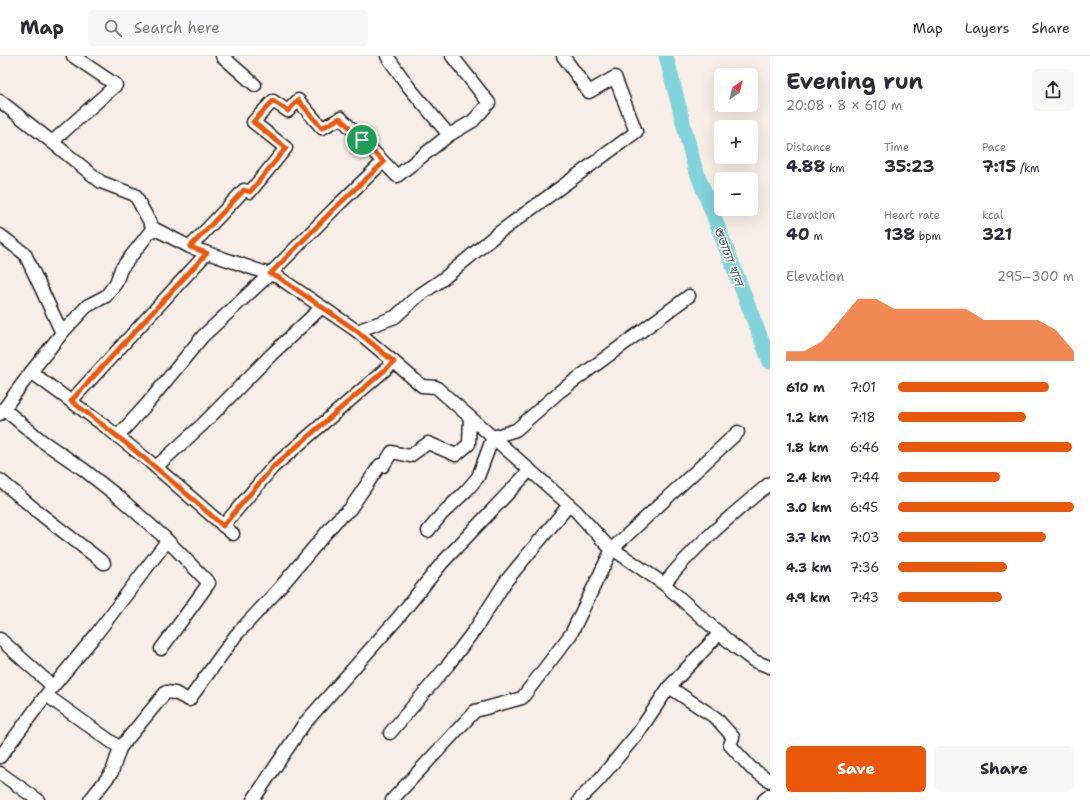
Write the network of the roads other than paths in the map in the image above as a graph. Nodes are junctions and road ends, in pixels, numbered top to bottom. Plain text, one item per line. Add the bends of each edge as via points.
1 (73, 56) edge
2 (222, 56) edge
3 (387, 56) edge
4 (452, 56) edge
5 (563, 56) edge
6 (256, 85) dead end
7 (0, 102) edge
8 (449, 135) junction
9 (52, 142) junction
10 (384, 162) junction
11 (153, 228) junction
12 (0, 235) edge
13 (190, 247) junction
14 (207, 253) junction
15 (270, 274) junction
16 (689, 296) dead end
17 (322, 307) junction
18 (357, 331) junction
19 (62, 333) junction
20 (394, 362) junction
21 (31, 372) junction
22 (71, 401) junction
23 (2, 412) edge
24 (470, 419) junction
25 (738, 432) dead end
26 (118, 436) junction
27 (493, 438) junction
28 (156, 467) junction
29 (530, 470) junction
30 (0, 480) edge
31 (770, 482) edge
32 (569, 505) junction
33 (223, 526) junction
34 (428, 531) dead end
35 (233, 534) dead end
36 (167, 541) junction
37 (612, 549) junction
38 (104, 563) dead end
39 (664, 584) junction
40 (720, 633) junction
41 (0, 639) edge
42 (161, 650) dead end
43 (770, 667) edge
44 (48, 682) dead end
45 (669, 687) junction
46 (46, 695) junction
47 (390, 733) dead end
48 (120, 748) junction
49 (0, 756) edge
50 (0, 773) edge
51 (770, 781) edge
52 (770, 795) edge
53 (38, 800) edge
54 (90, 800) edge
55 (253, 800) edge
56 (392, 800) edge
57 (579, 800) edge
58 (764, 800) edge

1 - 9 street via 116,85
2 - 6 street
3 - 8 street via 408,86
4 - 8 street via 489,103 473,121
5 - 18 street via 589,92 615,77 636,132 497,234 395,317
7 - 9 street
8 - 10 street via 397,176
9 - 11 street via 101,182 135,195
10 - 13 street via 340,118 322,128 298,100 288,111 273,101 253,122 286,148 250,192 244,190
10 - 15 street
11 - 13 street
11 - 19 street via 122,269 106,296 87,306
12 - 19 street via 25,254
13 - 14 street
14 - 15 street
14 - 22 street
15 - 17 street
15 - 26 street via 204,336
16 - 27 street via 559,392 516,430
17 - 18 street
17 - 28 street
18 - 20 street
19 - 21 street
20 - 24 street via 422,386 436,387
20 - 33 street via 273,467
21 - 22 street
21 - 23 street
22 - 26 street
23 - 36 street via 121,498
24 - 27 street
24 - 48 street via 469,444 456,456 428,443 410,456 392,452 350,509 337,520 236,635 189,700 175,693 166,692
25 - 37 street
26 - 28 street
27 - 29 street
27 - 34 street via 478,477
28 - 33 street
29 - 32 street
29 - 55 street via 442,563 398,618 304,724
30 - 38 street
31 - 39 street via 677,567
32 - 37 street
32 - 47 street via 506,581 476,628 448,665
33 - 35 street
36 - 42 street via 209,583
36 - 46 street
37 - 39 street
37 - 56 street via 571,634 522,698 475,711
39 - 40 street
40 - 43 street via 754,661
40 - 45 street
41 - 44 street
45 - 51 street via 716,718 733,737 730,745 751,768
45 - 57 street via 638,734
46 - 48 street
46 - 49 street
48 - 54 street via 112,772
50 - 53 street
52 - 58 street

